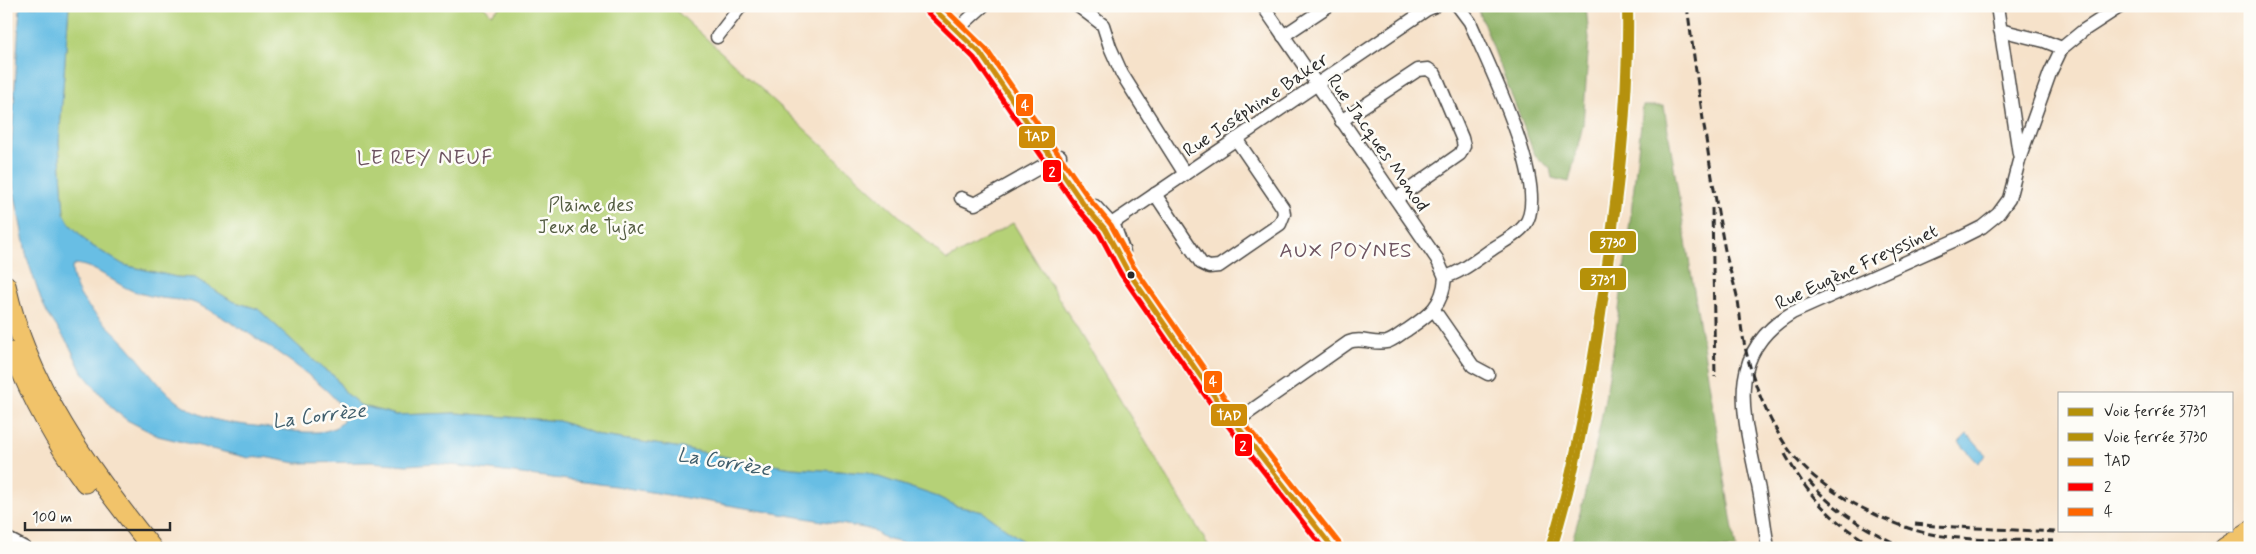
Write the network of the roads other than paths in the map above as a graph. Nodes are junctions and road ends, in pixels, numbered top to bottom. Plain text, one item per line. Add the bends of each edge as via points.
1 (741, 6) edge
2 (931, 6) edge
3 (942, 6) edge
4 (983, 6) edge
5 (1078, 6) edge
6 (1263, 6) edge
7 (1328, 6) edge
8 (1458, 6) edge
9 (1466, 6) edge
10 (1997, 6) edge
11 (2121, 6) edge
12 (1430, 7) edge
13 (1470, 22) junction
14 (961, 26) junction
15 (2000, 30) junction
16 (1284, 36) junction
17 (717, 37) dead end
18 (2062, 48) junction
19 (1315, 85) junction
20 (1341, 121) junction
21 (1236, 140) junction
22 (2020, 157) junction
23 (1057, 158) junction
24 (1185, 174) junction
25 (1155, 194) junction
26 (961, 198) dead end
27 (1396, 199) junction
28 (1108, 226) junction
29 (1445, 277) junction
30 (6, 285) edge
31 (1434, 310) junction
32 (6, 332) edge
33 (1488, 374) dead end
34 (1237, 421) junction
35 (2250, 531) edge
36 (6, 538) edge
37 (25, 548) edge
38 (136, 548) edge
39 (152, 548) edge
40 (1333, 548) edge
41 (1342, 548) edge
42 (1768, 548) edge
43 (2224, 548) edge

1 - 17 street
2 - 23 street via 980,53
3 - 14 street
4 - 14 street
5 - 24 street via 1103,25 1122,74
6 - 16 street, Rue Jacques Monod
7 - 16 street
8 - 13 street
9 - 13 street
10 - 15 street
11 - 18 street
12 - 19 street, Rue Joséphine Baker
13 - 29 street via 1524,150 1530,178 1530,211 1525,226 1516,233
14 - 23 street via 1006,80
15 - 18 street
15 - 22 street
16 - 19 street, Rue Jacques Monod
18 - 22 street, Rue Eugène Freyssinet
19 - 20 street, Rue Jacques Monod
19 - 21 street, Rue Joséphine Baker
20 - 27 street, Rue Jacques Monod
20 - 27 street via 1418,70 1428,69 1435,74 1462,138 1463,150
21 - 24 street, Rue Joséphine Baker
21 - 25 street via 1284,214 1280,224 1219,266 1209,268 1202,263
22 - 42 street, Rue Eugène Freyssinet via 2009,199 1982,227 1792,312 1774,324 1757,344 1743,388 1744,416
23 - 26 street via 976,204
23 - 28 street
24 - 25 street, Rue Joséphine Baker
25 - 28 street, Rue Joséphine Baker
27 - 29 street, Rue Jacques Monod via 1437,259
28 - 34 street
28 - 34 street via 1127,270
29 - 31 street
30 - 39 highway via 25,350 60,422 92,471
31 - 33 street via 1473,366
31 - 34 street via 1392,340 1349,342
32 - 38 highway via 26,385 66,456
34 - 40 street via 1250,444
34 - 41 street
35 - 43 highway
36 - 37 street

